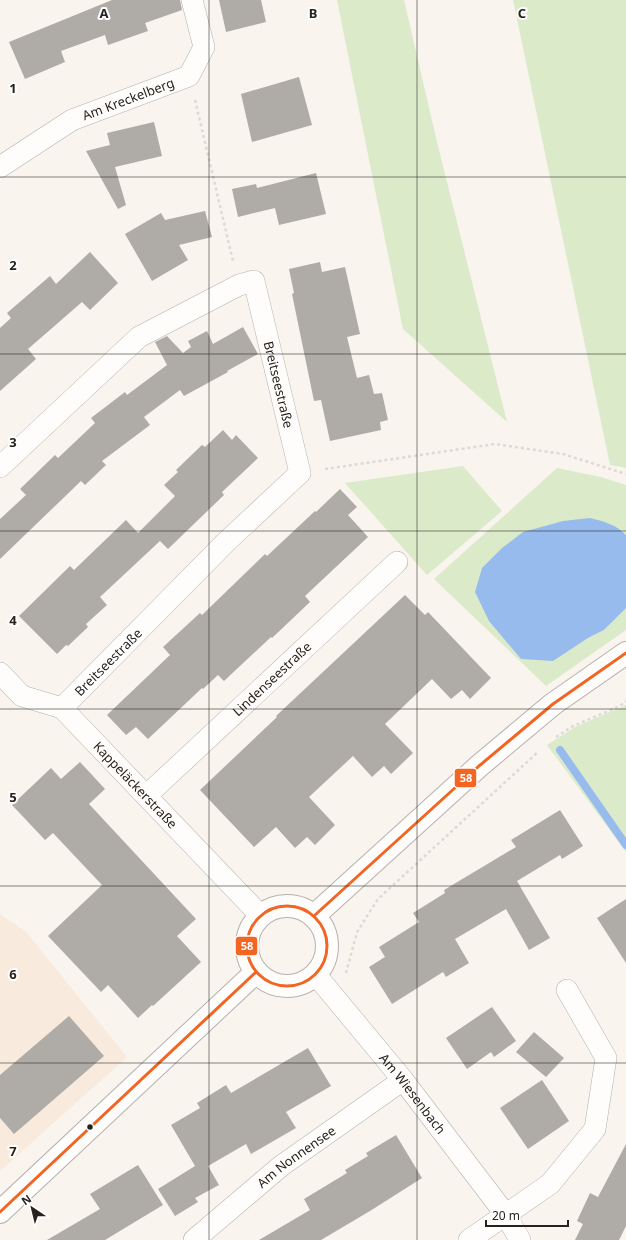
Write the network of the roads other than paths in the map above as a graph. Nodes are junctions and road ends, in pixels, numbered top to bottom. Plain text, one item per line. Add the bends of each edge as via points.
1 (192, 0) edge
2 (0, 167) edge
3 (0, 466) edge
4 (397, 562) dead end
5 (626, 653) edge
6 (0, 673) edge
7 (62, 708) junction
8 (146, 796) junction
9 (260, 915) junction
10 (315, 915) junction
11 (256, 972) junction
12 (322, 983) junction
13 (567, 990) dead end
14 (403, 1080) junction
15 (0, 1212) edge
16 (506, 1215) junction
17 (194, 1240) edge
18 (469, 1240) edge
19 (520, 1240) edge

1 - 2 street, Am Kreckelberg via 204,47 189,76 72,120
3 - 7 street, Breitseestraße via 139,337 239,285 254,281 300,473 226,542
4 - 8 street, Lindenseestraße
5 - 10 street via 553,704 479,766
6 - 7 street, Kappeläckerstraße via 22,696
7 - 8 street, Kappeläckerstraße
8 - 9 street, Kappeläckerstraße
9 - 10 street via 273,907 292,905
9 - 11 street via 249,931 246,948 249,962
10 - 12 street via 328,940
11 - 12 street via 269,982 289,987
11 - 15 street
12 - 14 street, Am Wiesenbach
13 - 16 street via 606,1058 595,1129 550,1184
14 - 16 street, Am Wiesenbach
14 - 17 street, Am Nonnensee via 281,1166
16 - 18 street
16 - 19 street, Am Wiesenbach

